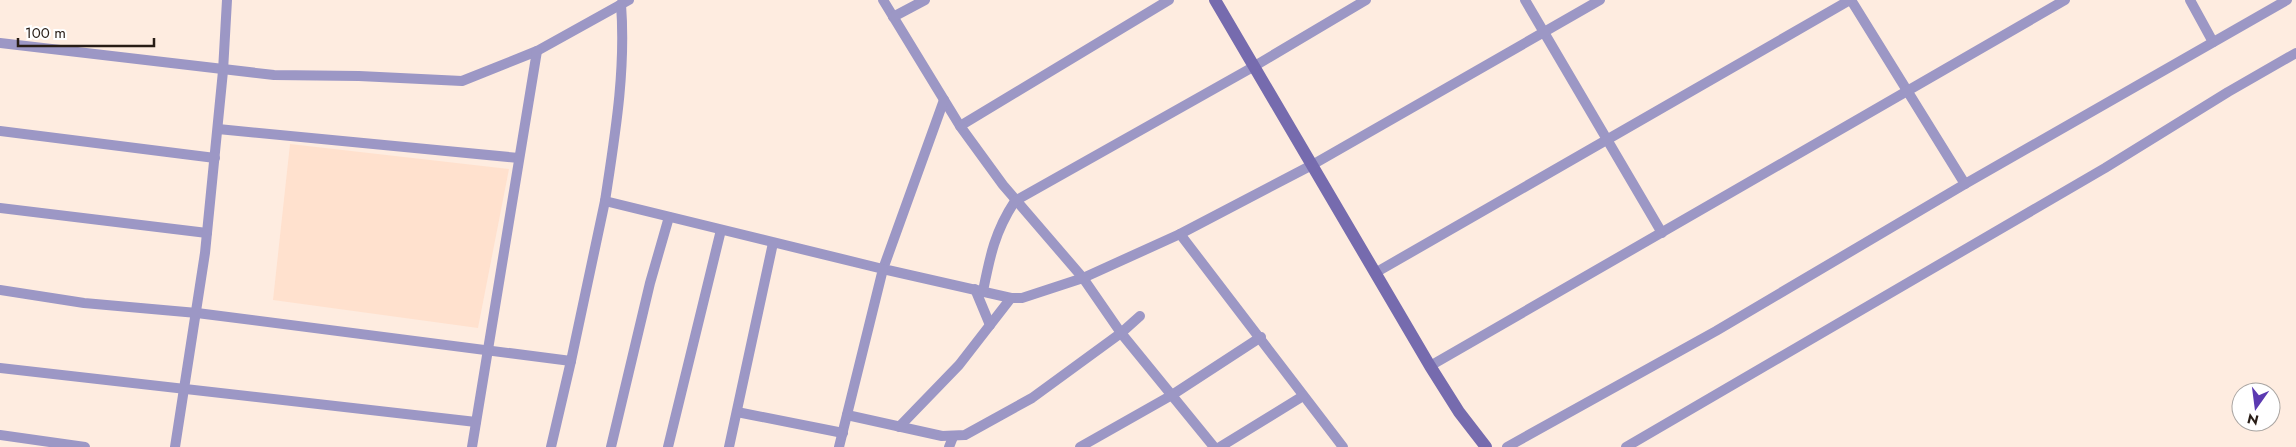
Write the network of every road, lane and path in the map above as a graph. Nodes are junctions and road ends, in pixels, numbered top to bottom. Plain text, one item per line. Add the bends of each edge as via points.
1 (227, 0) edge
2 (883, 0) edge
3 (925, 0) edge
4 (1169, 0) edge
5 (1216, 0) edge
6 (1366, 0) edge
7 (1525, 0) edge
8 (1600, 0) edge
9 (1851, 0) edge
10 (2065, 0) edge
11 (2190, 0) edge
12 (2287, 0) edge
13 (625, 2) edge
14 (893, 17) junction
15 (1544, 33) junction
16 (2213, 42) junction
17 (0, 43) edge
18 (537, 51) junction
19 (2296, 53) edge
20 (1253, 67) junction
21 (223, 71) junction
22 (1907, 90) junction
23 (944, 100) junction
24 (960, 126) junction
25 (218, 129) junction
26 (0, 131) edge
27 (1606, 138) junction
28 (215, 158) junction
29 (519, 158) junction
30 (1312, 165) junction
31 (1965, 184) junction
32 (605, 200) junction
33 (1015, 201) junction
34 (0, 208) edge
35 (669, 217) junction
36 (721, 230) junction
37 (207, 233) junction
38 (1662, 233) junction
39 (1180, 234) junction
40 (773, 243) junction
41 (883, 269) junction
42 (1375, 273) junction
43 (1083, 278) junction
44 (0, 290) edge
45 (979, 290) junction
46 (1011, 298) junction
47 (197, 314) junction
48 (1140, 316) dead end
49 (990, 325) junction
50 (1121, 333) junction
51 (1261, 337) junction
52 (487, 350) junction
53 (571, 361) junction
54 (1430, 366) junction
55 (0, 368) edge
56 (183, 389) junction
57 (1172, 395) junction
58 (1303, 396) junction
59 (737, 412) junction
60 (847, 415) junction
61 (476, 422) junction
62 (899, 426) junction
63 (843, 433) junction
64 (0, 436) edge
65 (951, 442) edge
66 (1208, 445) edge
67 (85, 447) edge
68 (175, 447) edge
69 (472, 447) edge
70 (551, 447) edge
71 (611, 447) edge
72 (668, 447) edge
73 (729, 447) edge
74 (839, 447) edge
75 (1080, 447) edge
76 (1220, 447) edge
77 (1342, 447) edge
78 (1486, 447) edge
79 (1507, 447) edge
80 (1626, 447) edge

1 - 21 street
2 - 14 street
3 - 14 street
4 - 24 street
5 - 20 main road
6 - 20 street
7 - 15 street
8 - 15 street
9 - 22 street
9 - 27 street
10 - 22 street
11 - 16 street
12 - 16 street
13 - 18 street
13 - 32 street via 621,99
14 - 23 street
15 - 27 street
15 - 30 street
16 - 31 street
17 - 21 street
18 - 21 street via 462,81
18 - 29 street
19 - 80 street
20 - 30 main road
20 - 33 street
21 - 25 street
22 - 31 street
22 - 38 street
23 - 24 street
23 - 41 street
24 - 33 street
25 - 28 street
25 - 29 street
26 - 28 street
27 - 38 street
27 - 42 street
28 - 37 street
29 - 52 street
30 - 39 street
30 - 42 main road
31 - 79 street via 1716,332
32 - 35 street
32 - 53 street
33 - 43 street
33 - 45 street via 1001,222
34 - 37 street
35 - 36 street
35 - 71 street
36 - 40 street
36 - 72 street
37 - 47 street
38 - 54 street
39 - 43 street
39 - 51 street
40 - 41 street
40 - 59 street
41 - 45 street
41 - 60 street
42 - 54 main road
43 - 46 street via 1022,298
43 - 50 street
44 - 47 street via 84,303
45 - 46 street
45 - 49 street
46 - 49 street
47 - 52 street
47 - 56 street
48 - 50 street
49 - 62 street via 948,377
50 - 57 street
50 - 65 street via 1032,398
51 - 57 street
51 - 58 street
52 - 53 street
52 - 61 street
53 - 70 street
54 - 78 main road
55 - 56 street
56 - 61 street
56 - 68 street
57 - 66 street
57 - 75 street
58 - 76 street
58 - 77 street
59 - 63 street
59 - 73 street
60 - 62 street
60 - 63 street
61 - 69 street
62 - 65 street
63 - 74 street
64 - 67 street

